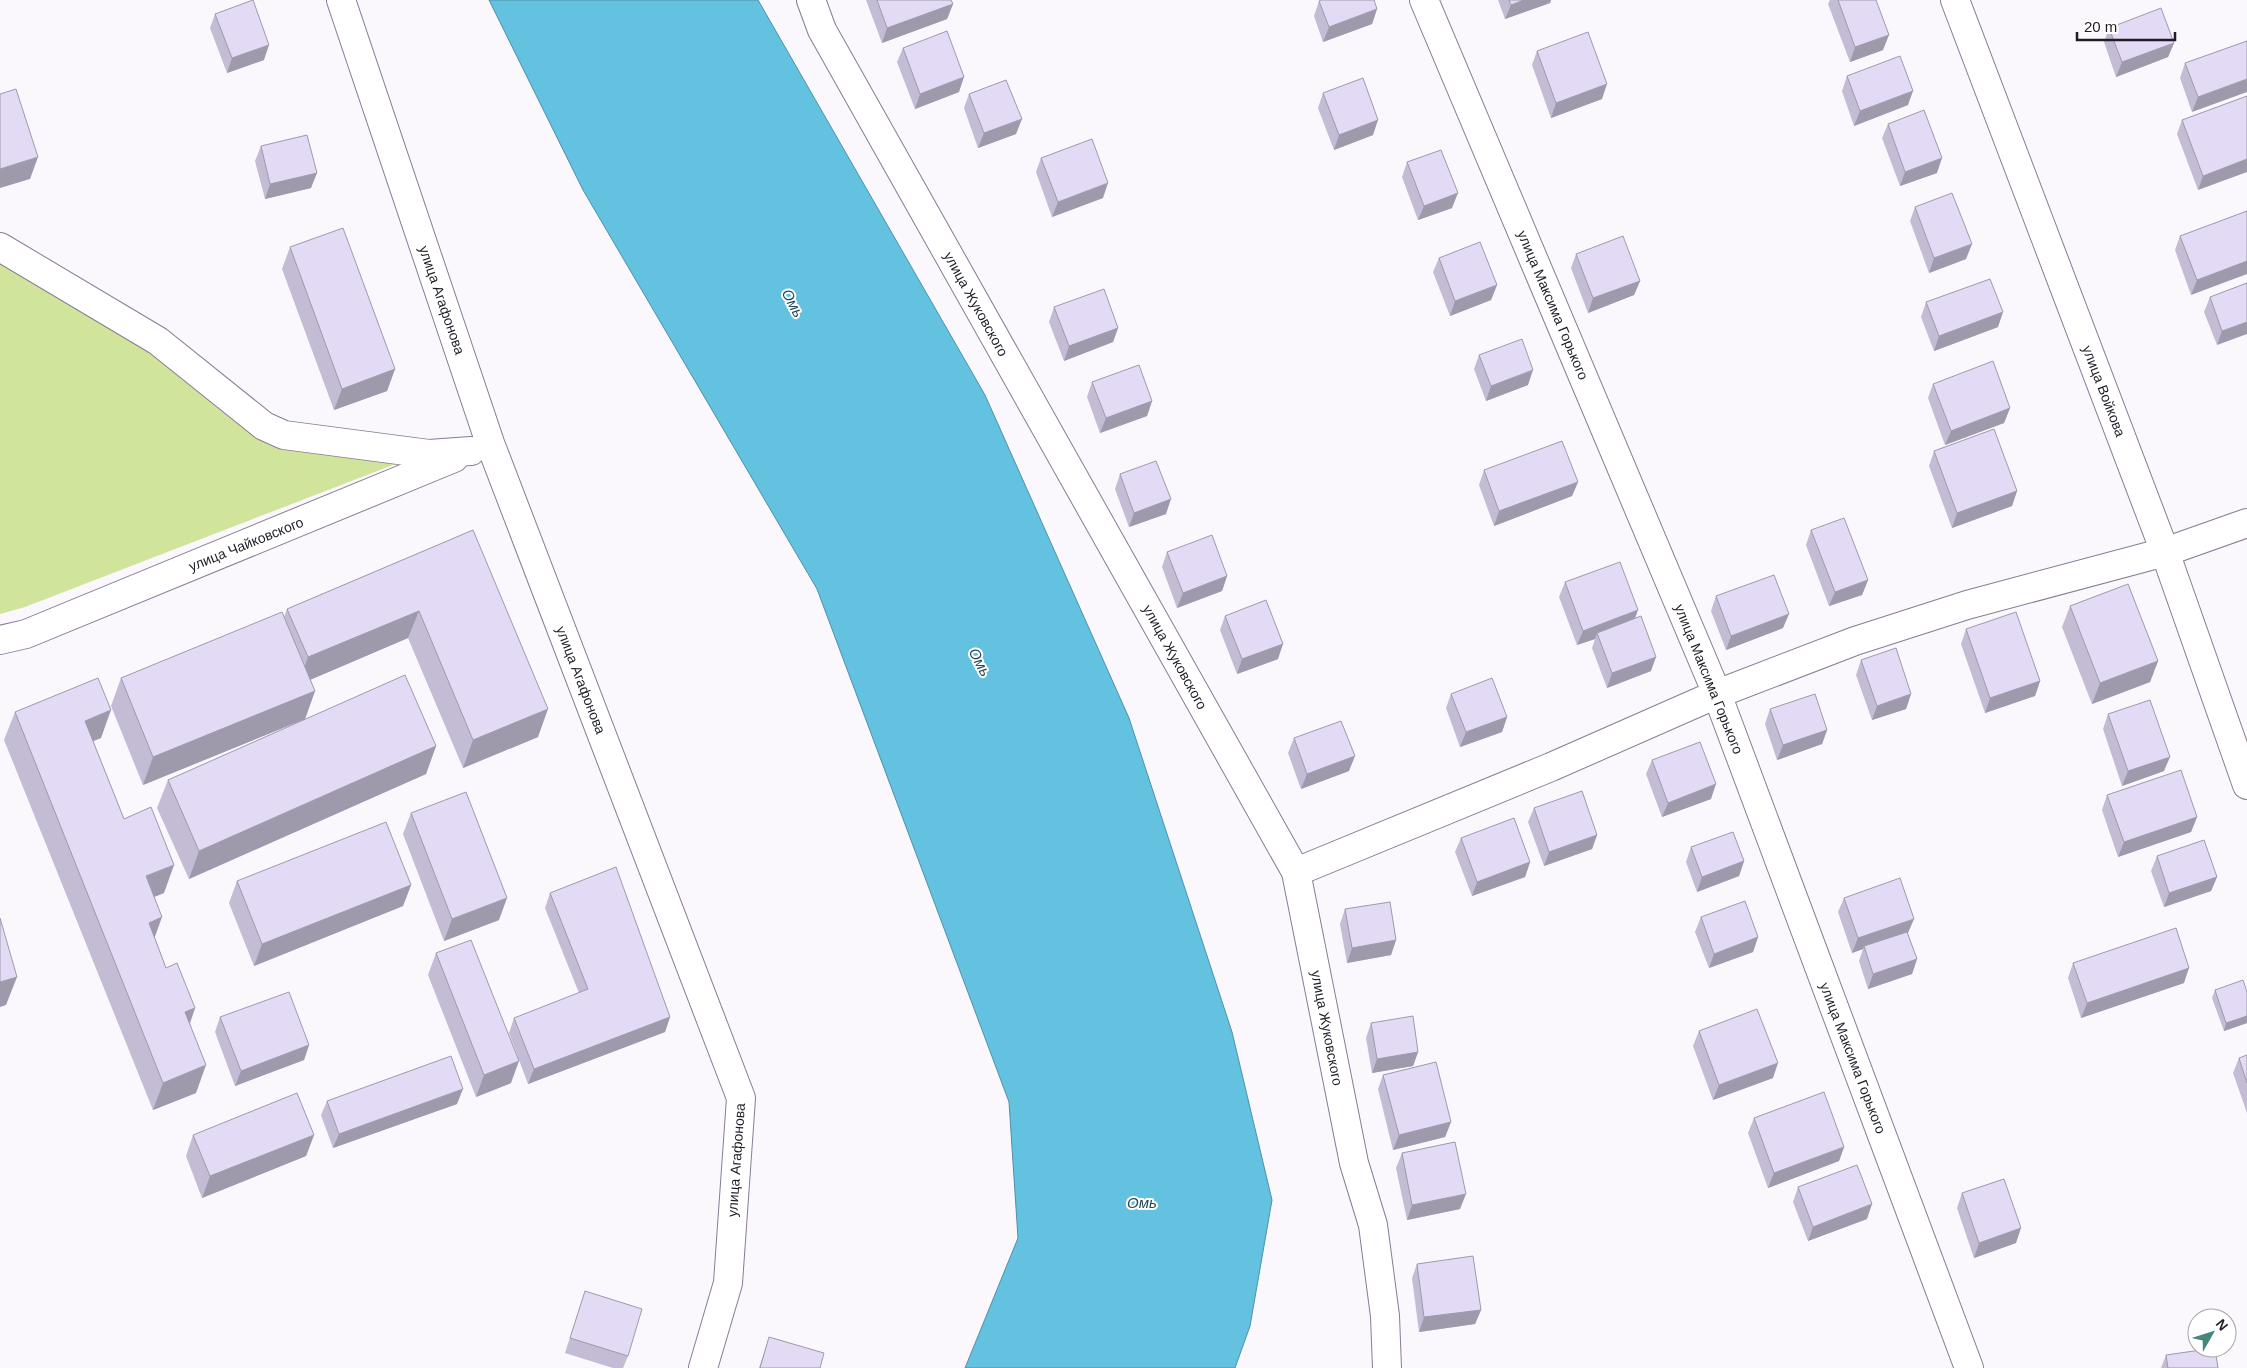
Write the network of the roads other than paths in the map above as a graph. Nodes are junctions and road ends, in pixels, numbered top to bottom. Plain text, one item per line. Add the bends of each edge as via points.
1 (341, 0) edge
2 (811, 0) edge
3 (1424, 0) edge
4 (1955, 0) edge
5 (0, 247) edge
6 (481, 447) junction
7 (2247, 523) edge
8 (2165, 552) junction
9 (0, 640) edge
10 (1717, 694) junction
11 (2247, 785) edge
12 (1296, 872) junction
13 (703, 1368) edge
14 (1387, 1368) edge
15 (1970, 1368) edge

1 - 6 street, улица Агафонова
2 - 12 street, улица Жуковского via 822,30
3 - 10 street, улица Максима Горького
4 - 8 street, улица Войкова
5 - 6 street via 158,341 264,426 284,434 429,454
6 - 9 street, улица Чайковского via 26,634
6 - 13 street, улица Агафонова via 741,1098 728,1283
7 - 8 street
8 - 10 street via 1855,641
8 - 11 street, улица Войкова
10 - 12 street via 1551,767
10 - 15 street, улица Максима Горького
12 - 14 street, улица Жуковского via 1354,1163 1373,1225 1385,1316

